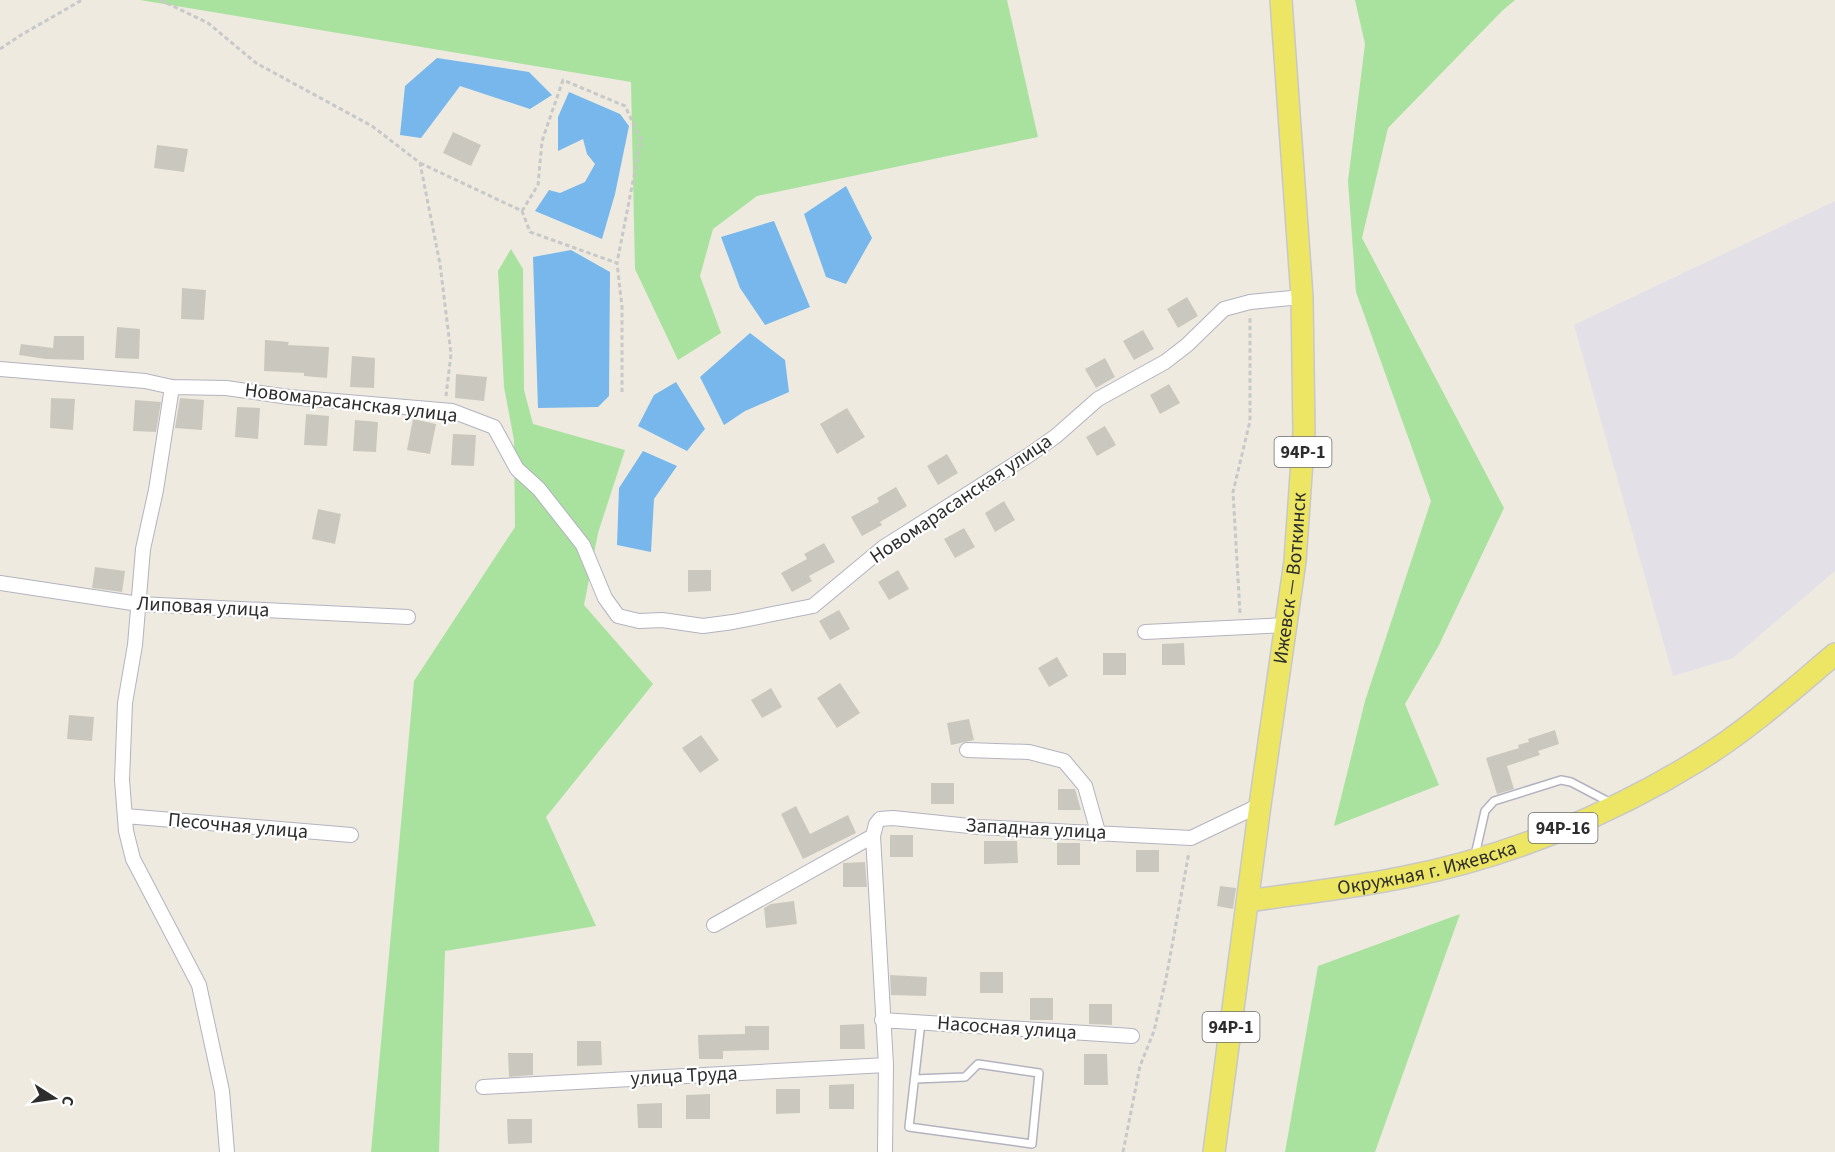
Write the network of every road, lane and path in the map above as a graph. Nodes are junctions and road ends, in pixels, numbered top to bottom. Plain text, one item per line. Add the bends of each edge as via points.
1 (82, 0) edge
2 (160, 0) edge
3 (1281, 0) edge
4 (0, 49) edge
5 (420, 163) junction
6 (522, 211) junction
7 (617, 263) junction
8 (1302, 297) junction
9 (1250, 302) junction
10 (0, 369) edge
11 (172, 387) junction
12 (622, 392) dead end
13 (444, 411) junction
14 (0, 583) edge
15 (139, 604) junction
16 (408, 617) dead end
17 (1286, 625) junction
18 (1241, 626) junction
19 (1145, 633) dead end
20 (1835, 654) edge
21 (967, 750) dead end
22 (1260, 805) junction
23 (1615, 805) junction
24 (125, 816) junction
25 (1098, 832) junction
26 (351, 835) dead end
27 (873, 836) junction
28 (1191, 838) junction
29 (1473, 861) junction
30 (1248, 901) junction
31 (714, 926) dead end
32 (882, 1020) junction
33 (921, 1022) junction
34 (1132, 1036) dead end
35 (886, 1065) junction
36 (915, 1078) junction
37 (483, 1086) dead end
38 (227, 1152) edge
39 (885, 1152) edge
40 (1123, 1152) edge
41 (1214, 1152) edge

1 - 4 path
2 - 5 path via 208,23 256,63 372,126
3 - 8 main road, Ижевск — Воткинск / 94Р-1
5 - 6 path
5 - 13 path via 440,264 451,354
6 - 7 path via 530,232
6 - 7 path via 538,185 542,141 563,80 625,106 641,140
7 - 12 path via 622,308
8 - 9 street, Новомарасанская улица
8 - 17 main road, Ижевск — Воткинск / 94Р-1 via 1304,432 1295,561
9 - 13 street, Новомарасанская улица via 1224,309 1165,362 1098,399 1029,455 884,547 813,606 733,622 703,626 618,616 604,598 583,545 539,489 517,469 494,427
9 - 18 path via 1250,421 1233,492
10 - 11 street, Новомарасанская улица via 135,380
11 - 13 street, Новомарасанская улица via 226,388
11 - 15 street via 143,549
14 - 15 street, Липовая улица
15 - 16 street, Липовая улица
15 - 24 street via 125,703
17 - 18 street
17 - 22 main road, Ижевск — Воткинск / 94Р-1
18 - 19 street
20 - 23 main road, Окружная г. Ижевска / 94Р-16 via 1763,715 1701,759
21 - 25 street via 1029,752 1064,760 1085,786
22 - 28 street
22 - 30 main road, Ижевск — Воткинск / 94Р-1
23 - 29 main road, Окружная г. Ижевска / 94Р-16 via 1528,843
23 - 29 lane via 1561,780 1494,801 1485,811
24 - 26 street, Песочная улица
24 - 38 street via 132,859 199,986 222,1091
25 - 27 street, Западная улица via 979,827 893,818 880,819
25 - 28 street, Западная улица
27 - 31 street
27 - 32 street
28 - 40 path via 1154,1031 1140,1066
29 - 30 main road, Окружная г. Ижевска / 94Р-16 via 1405,878
30 - 41 main road, Ижевск — Воткинск / 94Р-1
32 - 33 street, Насосная улица
32 - 35 street
33 - 34 street, Насосная улица
33 - 36 lane
35 - 37 street, улица Труда
35 - 39 street
36 - 36 lane via 909,1127 1032,1144 1039,1073 978,1064 965,1077

